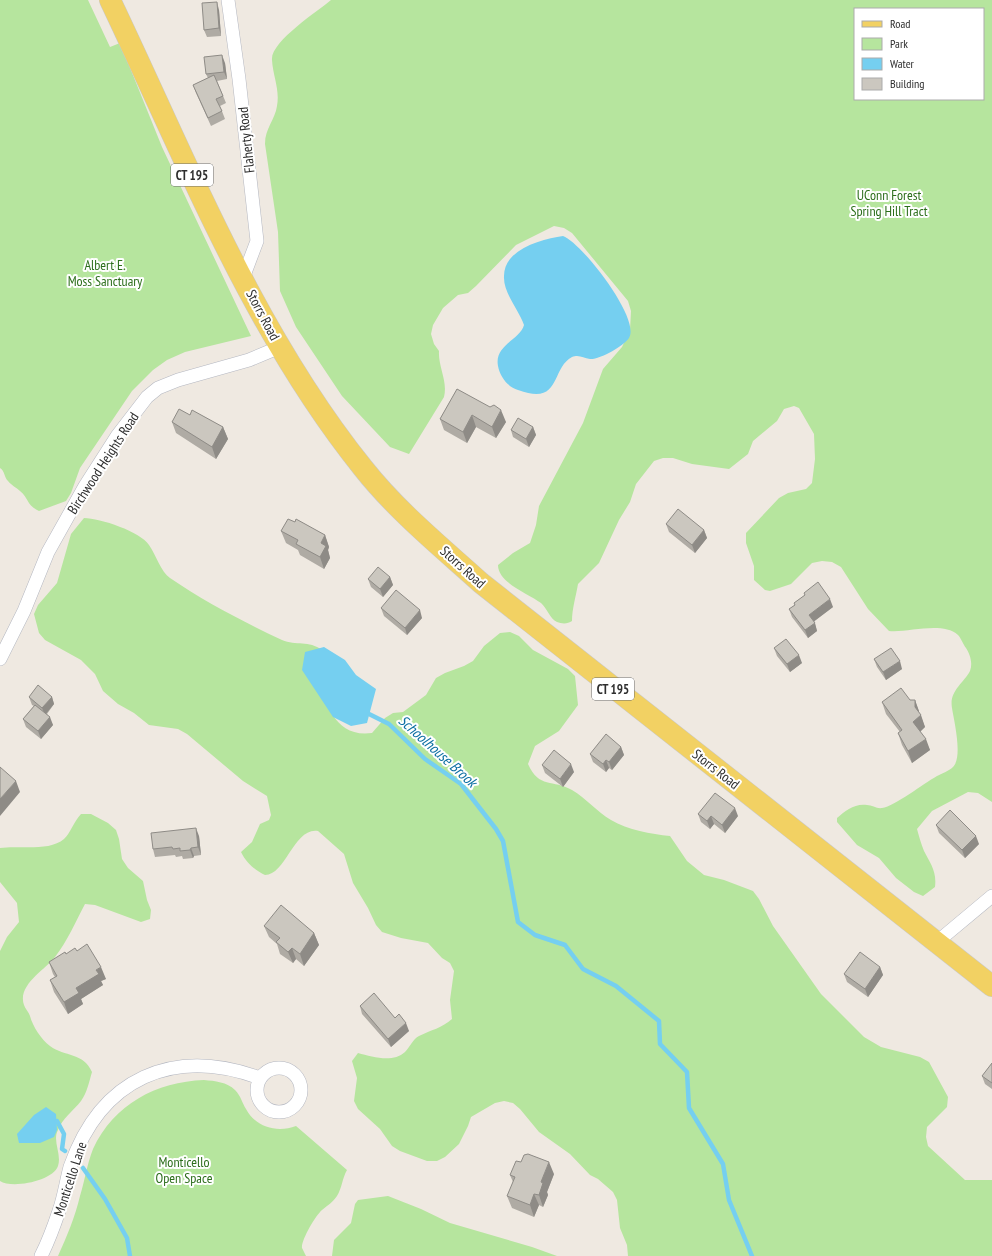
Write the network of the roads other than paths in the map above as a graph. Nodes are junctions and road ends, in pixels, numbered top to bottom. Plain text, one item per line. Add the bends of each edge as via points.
1 (110, 0) edge
2 (228, 0) edge
3 (243, 278) junction
4 (280, 346) junction
5 (0, 660) edge
6 (992, 896) edge
7 (937, 942) junction
8 (992, 986) edge
9 (260, 1078) dead end
10 (41, 1256) edge

1 - 3 main road, Storrs Road / CT 195 via 220,236
2 - 3 street, Flaherty Road via 257,241
3 - 4 main road, Storrs Road / CT 195
4 - 5 street, Birchwood Heights Road via 249,360 178,380 158,388 147,397 117,436 85,486 48,552 24,611
4 - 7 main road, Storrs Road / CT 195 via 303,384 363,469 410,519 480,583
6 - 7 street
7 - 8 main road, Storrs Road / CT 195
9 - 10 street, Monticello Lane via 225,1068 198,1066 163,1070 133,1082 107,1102 86,1130 70,1167 60,1211

